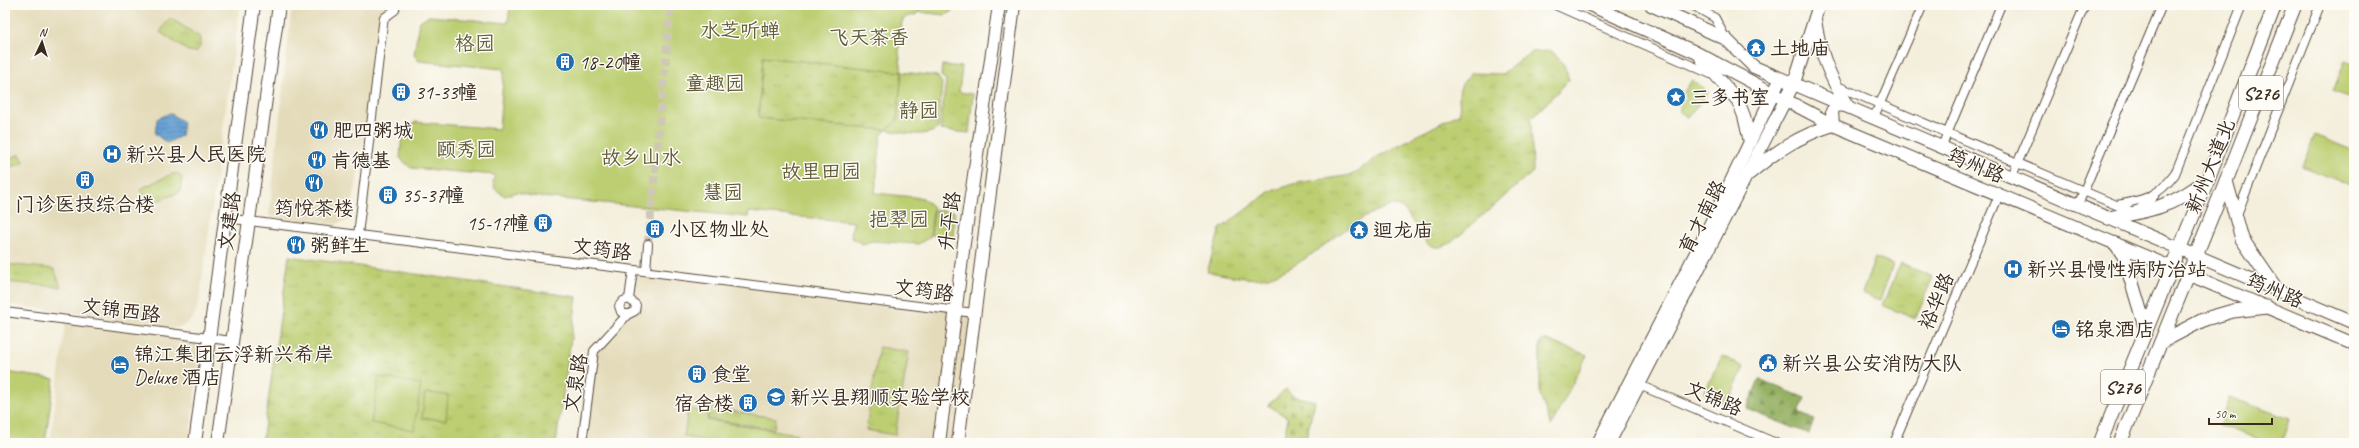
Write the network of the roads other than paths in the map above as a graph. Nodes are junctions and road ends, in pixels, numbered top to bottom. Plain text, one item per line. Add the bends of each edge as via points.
1 (254, 5) edge
2 (279, 5) edge
3 (396, 5) edge
4 (999, 5) edge
5 (1014, 5) edge
6 (1555, 5) edge
7 (1590, 5) edge
8 (1651, 5) edge
9 (1692, 5) edge
10 (1923, 5) edge
11 (2001, 5) edge
12 (2085, 5) edge
13 (2162, 5) edge
14 (2242, 5) edge
15 (2275, 5) edge
16 (2294, 5) edge
17 (2320, 5) edge
18 (1817, 10) edge
19 (1726, 39) junction
20 (1695, 52) junction
21 (1718, 77) junction
22 (1781, 78) junction
23 (1794, 83) junction
24 (1834, 85) junction
25 (1773, 93) junction
26 (1785, 99) junction
27 (1880, 104) junction
28 (1847, 105) junction
29 (1874, 117) junction
30 (1833, 125) junction
31 (1947, 133) junction
32 (1750, 142) junction
33 (1942, 146) junction
34 (2018, 163) junction
35 (2012, 176) junction
36 (1743, 179) junction
37 (2208, 179) junction
38 (2226, 181) junction
39 (2084, 191) junction
40 (1999, 195) junction
41 (2154, 196) junction
42 (2078, 205) junction
43 (2117, 205) junction
44 (2135, 213) junction
45 (226, 218) junction
46 (2108, 218) junction
47 (2236, 218) junction
48 (249, 221) junction
49 (358, 235) junction
50 (648, 244) tunnel mouth
51 (2116, 244) junction
52 (2179, 248) junction
53 (2196, 255) junction
54 (2172, 268) junction
55 (632, 270) junction
56 (646, 271) junction
57 (2188, 275) junction
58 (2277, 290) junction
59 (629, 299) junction
60 (2267, 307) junction
61 (956, 311) junction
62 (5, 312) edge
63 (974, 313) junction
64 (627, 316) junction
65 (2354, 323) edge
66 (2146, 330) junction
67 (210, 338) junction
68 (232, 341) junction
69 (2161, 342) junction
70 (2354, 344) edge
71 (1639, 385) junction
72 (195, 443) edge
73 (218, 443) edge
74 (582, 443) edge
75 (939, 443) edge
76 (958, 443) edge
77 (1598, 443) edge
78 (1609, 443) edge
79 (1776, 443) edge
80 (1894, 443) edge
81 (2100, 443) edge
82 (2120, 443) edge

1 - 45 main road, 文建路
2 - 48 main road, 文建路
3 - 49 street via 395,10 384,18 383,24
4 - 61 main road, 升平路
5 - 63 main road, 升平路
6 - 21 street
7 - 20 main road, 筠州路
8 - 19 main road, 筠州路
9 - 19 street via 1715,18
10 - 27 street
11 - 31 street
12 - 34 street
13 - 39 street
14 - 41 street via 2175,174 2166,187
15 - 37 main road, 新州大道北 / S276
16 - 38 main road, 新州大道北 / S276
17 - 47 street
18 - 23 main road, 育才南路
18 - 24 main road via 1819,46
19 - 22 main road, 筠州路 via 1754,67
20 - 21 main road
20 - 25 main road, 筠州路
21 - 32 main road via 1738,102
22 - 23 main road, 筠州路
22 - 25 main road, 育才南路
23 - 26 main road, 育才南路
23 - 28 main road, 筠州路
24 - 27 street
24 - 28 main road
25 - 26 main road, 筠州路
25 - 32 main road, 育才南路
26 - 30 main road, 筠州路
26 - 36 main road, 育才南路
27 - 29 street
27 - 31 street
28 - 29 main road, 筠州路
28 - 30 main road via 1836,106 1832,111
29 - 33 main road, 筠州路
30 - 36 main road via 1815,130 1776,151
30 - 40 main road, 筠州路
31 - 33 street
31 - 34 street
32 - 77 main road, 育才南路
33 - 35 main road, 筠州路
34 - 35 street
34 - 39 street
35 - 42 main road, 筠州路
36 - 71 main road, 育才南路
37 - 44 main road via 2175,202
37 - 52 main road, 新州大道北 / S276
38 - 47 main road
38 - 53 main road, 新州大道北 / S276
39 - 42 street
39 - 43 street
40 - 51 main road, 筠州路
40 - 80 street, 裕华路
41 - 43 street
41 - 44 street
42 - 46 main road, 筠州路
43 - 44 street
44 - 46 main road
45 - 48 street, 文筠路
45 - 67 main road, 文建路
46 - 52 main road, 筠州路
47 - 58 main road via 2242,239
48 - 49 street, 文筠路
48 - 68 main road, 文建路
49 - 55 street, 文筠路
50 - 56 street
51 - 54 main road, 筠州路
51 - 66 main road via 2124,256
52 - 53 main road, 筠州路
52 - 54 main road, 新州大道北 / S276
53 - 57 main road, 新州大道北 / S276
53 - 58 main road, 筠州路
54 - 57 main road, 筠州路
54 - 66 main road, S276
55 - 56 street, 文筠路
55 - 59 street, 文泉路
56 - 61 street, 文筠路
57 - 60 main road, 筠州路
57 - 69 main road, S276
58 - 65 main road, 筠州路
59 - 64 street, 文泉路 via 634,302 636,308 633,314
59 - 64 street, 文泉路 via 622,301 619,306 621,312
60 - 69 main road via 2233,311 2205,319
60 - 70 main road, 筠州路
61 - 63 street, 文筠路
61 - 75 main road, 升平路
62 - 67 street, 文锦西路
63 - 76 main road, 升平路
64 - 74 street, 文泉路 via 594,351
66 - 81 main road, S276
67 - 68 street, 文锦西路
67 - 72 main road, 文建路
68 - 73 main road, 文建路
69 - 82 main road, S276
71 - 78 main road, 育才南路
71 - 79 street, 文锦路

